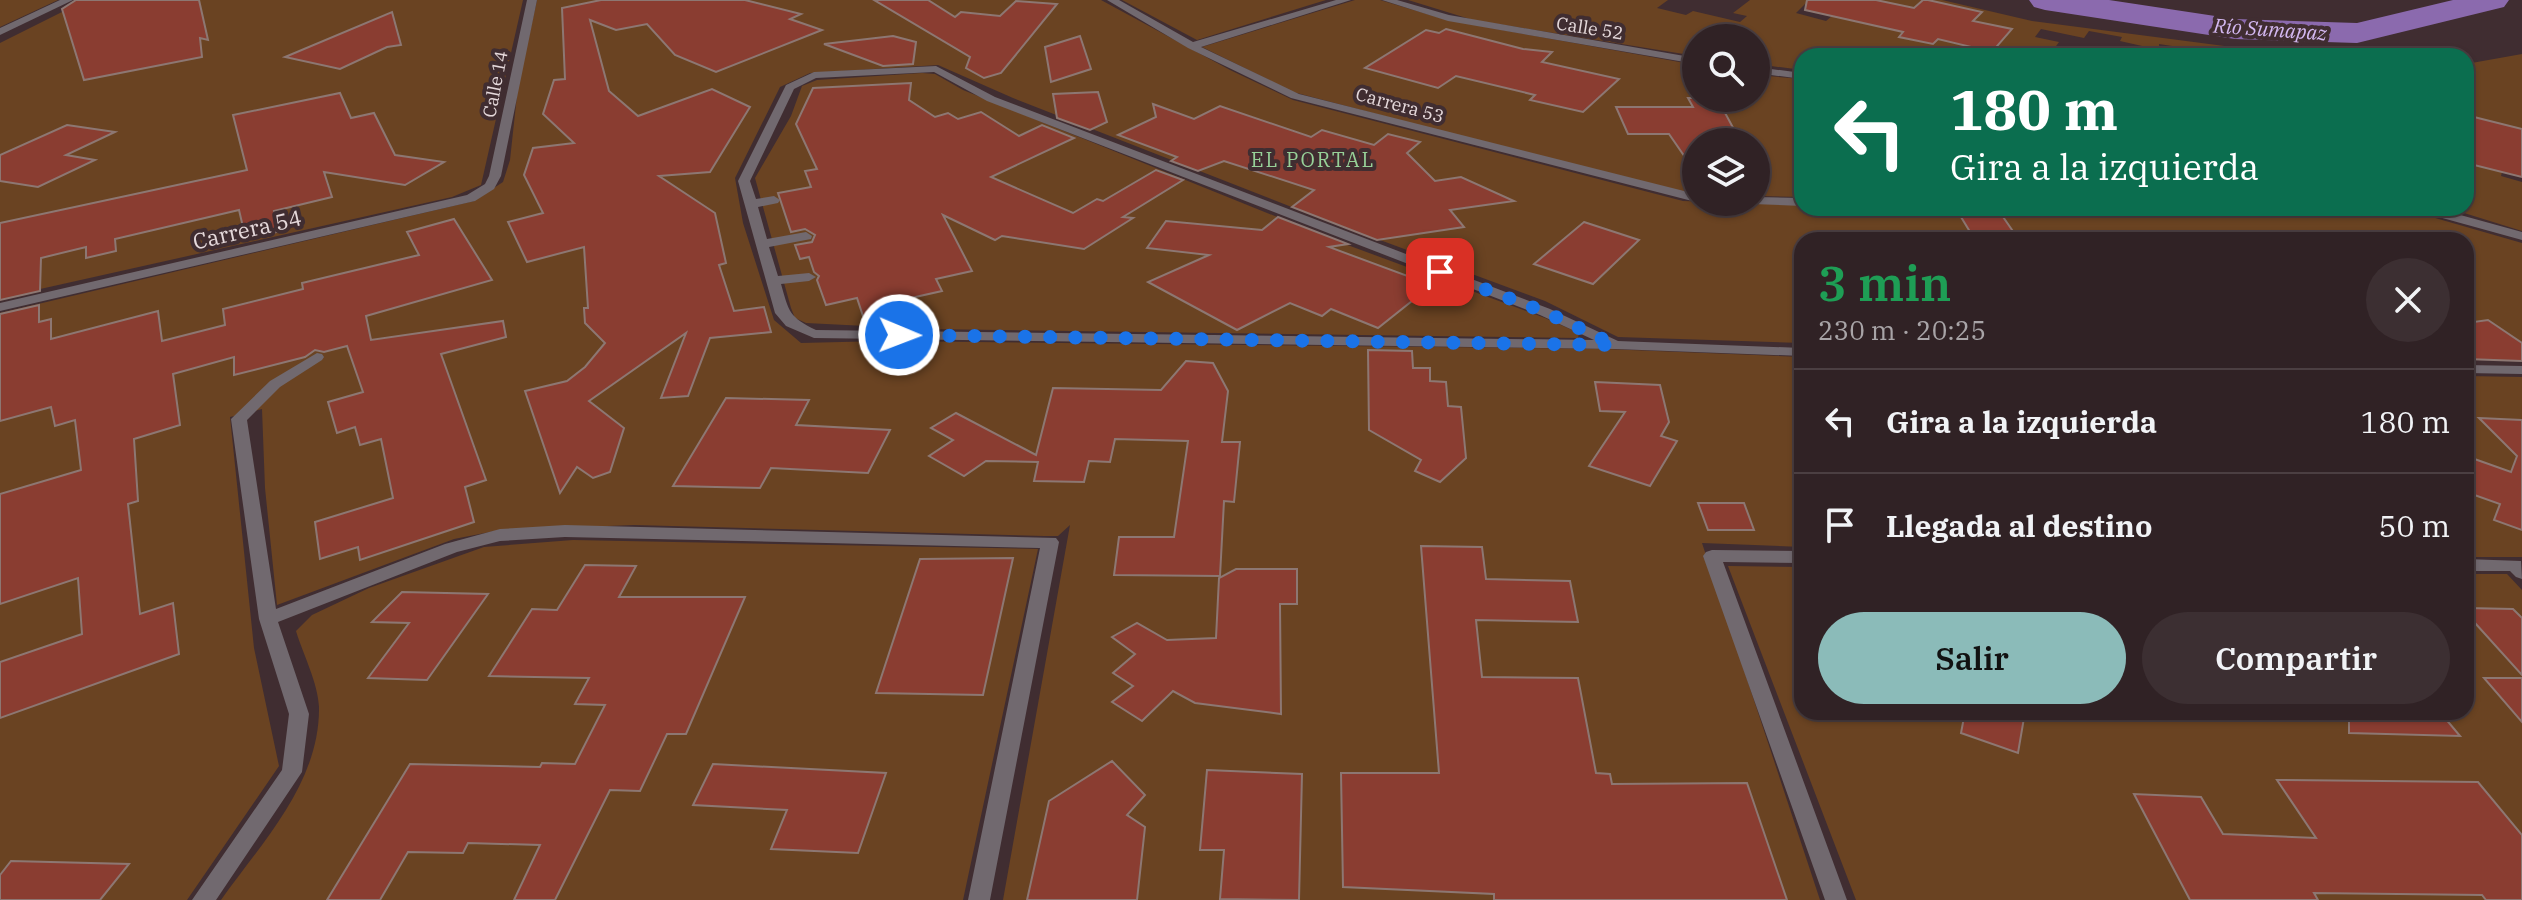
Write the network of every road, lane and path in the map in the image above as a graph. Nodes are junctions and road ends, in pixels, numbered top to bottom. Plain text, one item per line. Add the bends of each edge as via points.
1 (68, 0) edge
2 (532, 0) edge
3 (1112, 0) edge
4 (1346, 0) edge
5 (1387, 0) edge
6 (0, 32) edge
7 (1192, 46) junction
8 (1682, 59) edge
9 (1770, 72) edge
10 (1794, 75) edge
11 (495, 176) joint
12 (1682, 194) edge
13 (774, 200) dead end
14 (1770, 201) edge
15 (1794, 202) edge
16 (751, 204) junction
17 (2450, 216) edge
18 (806, 236) dead end
19 (2522, 236) edge
20 (763, 244) junction
21 (809, 277) dead end
22 (773, 281) junction
23 (0, 307) edge
24 (1615, 345) junction
25 (1794, 352) edge
26 (317, 357) dead end
27 (2474, 369) edge
28 (2522, 370) edge
29 (1794, 557) edge
30 (2474, 565) edge
31 (2522, 573) edge
32 (268, 619) junction
33 (203, 900) edge
34 (979, 900) edge
35 (1836, 900) edge

1 - 6 street
2 - 11 street, Calle 14
3 - 7 street, Carrera 53
4 - 7 street
5 - 8 street, Calle 52 via 1448,18
7 - 12 street, Carrera 53 via 1295,96
9 - 10 street
11 - 23 street, Carrera 54 via 471,198
13 - 16 street
14 - 15 street
16 - 20 street
16 - 24 street via 744,181 790,87 814,75 936,69 991,99 1545,312
17 - 19 street
18 - 20 street
20 - 22 street
21 - 22 street
22 - 24 street via 782,313 814,334
24 - 25 street
26 - 32 street via 275,384 239,419
27 - 28 street
29 - 35 street via 1712,556
30 - 31 street via 2515,565
32 - 33 street via 299,714 292,772
32 - 34 street via 451,548 500,535 565,531 1050,542

